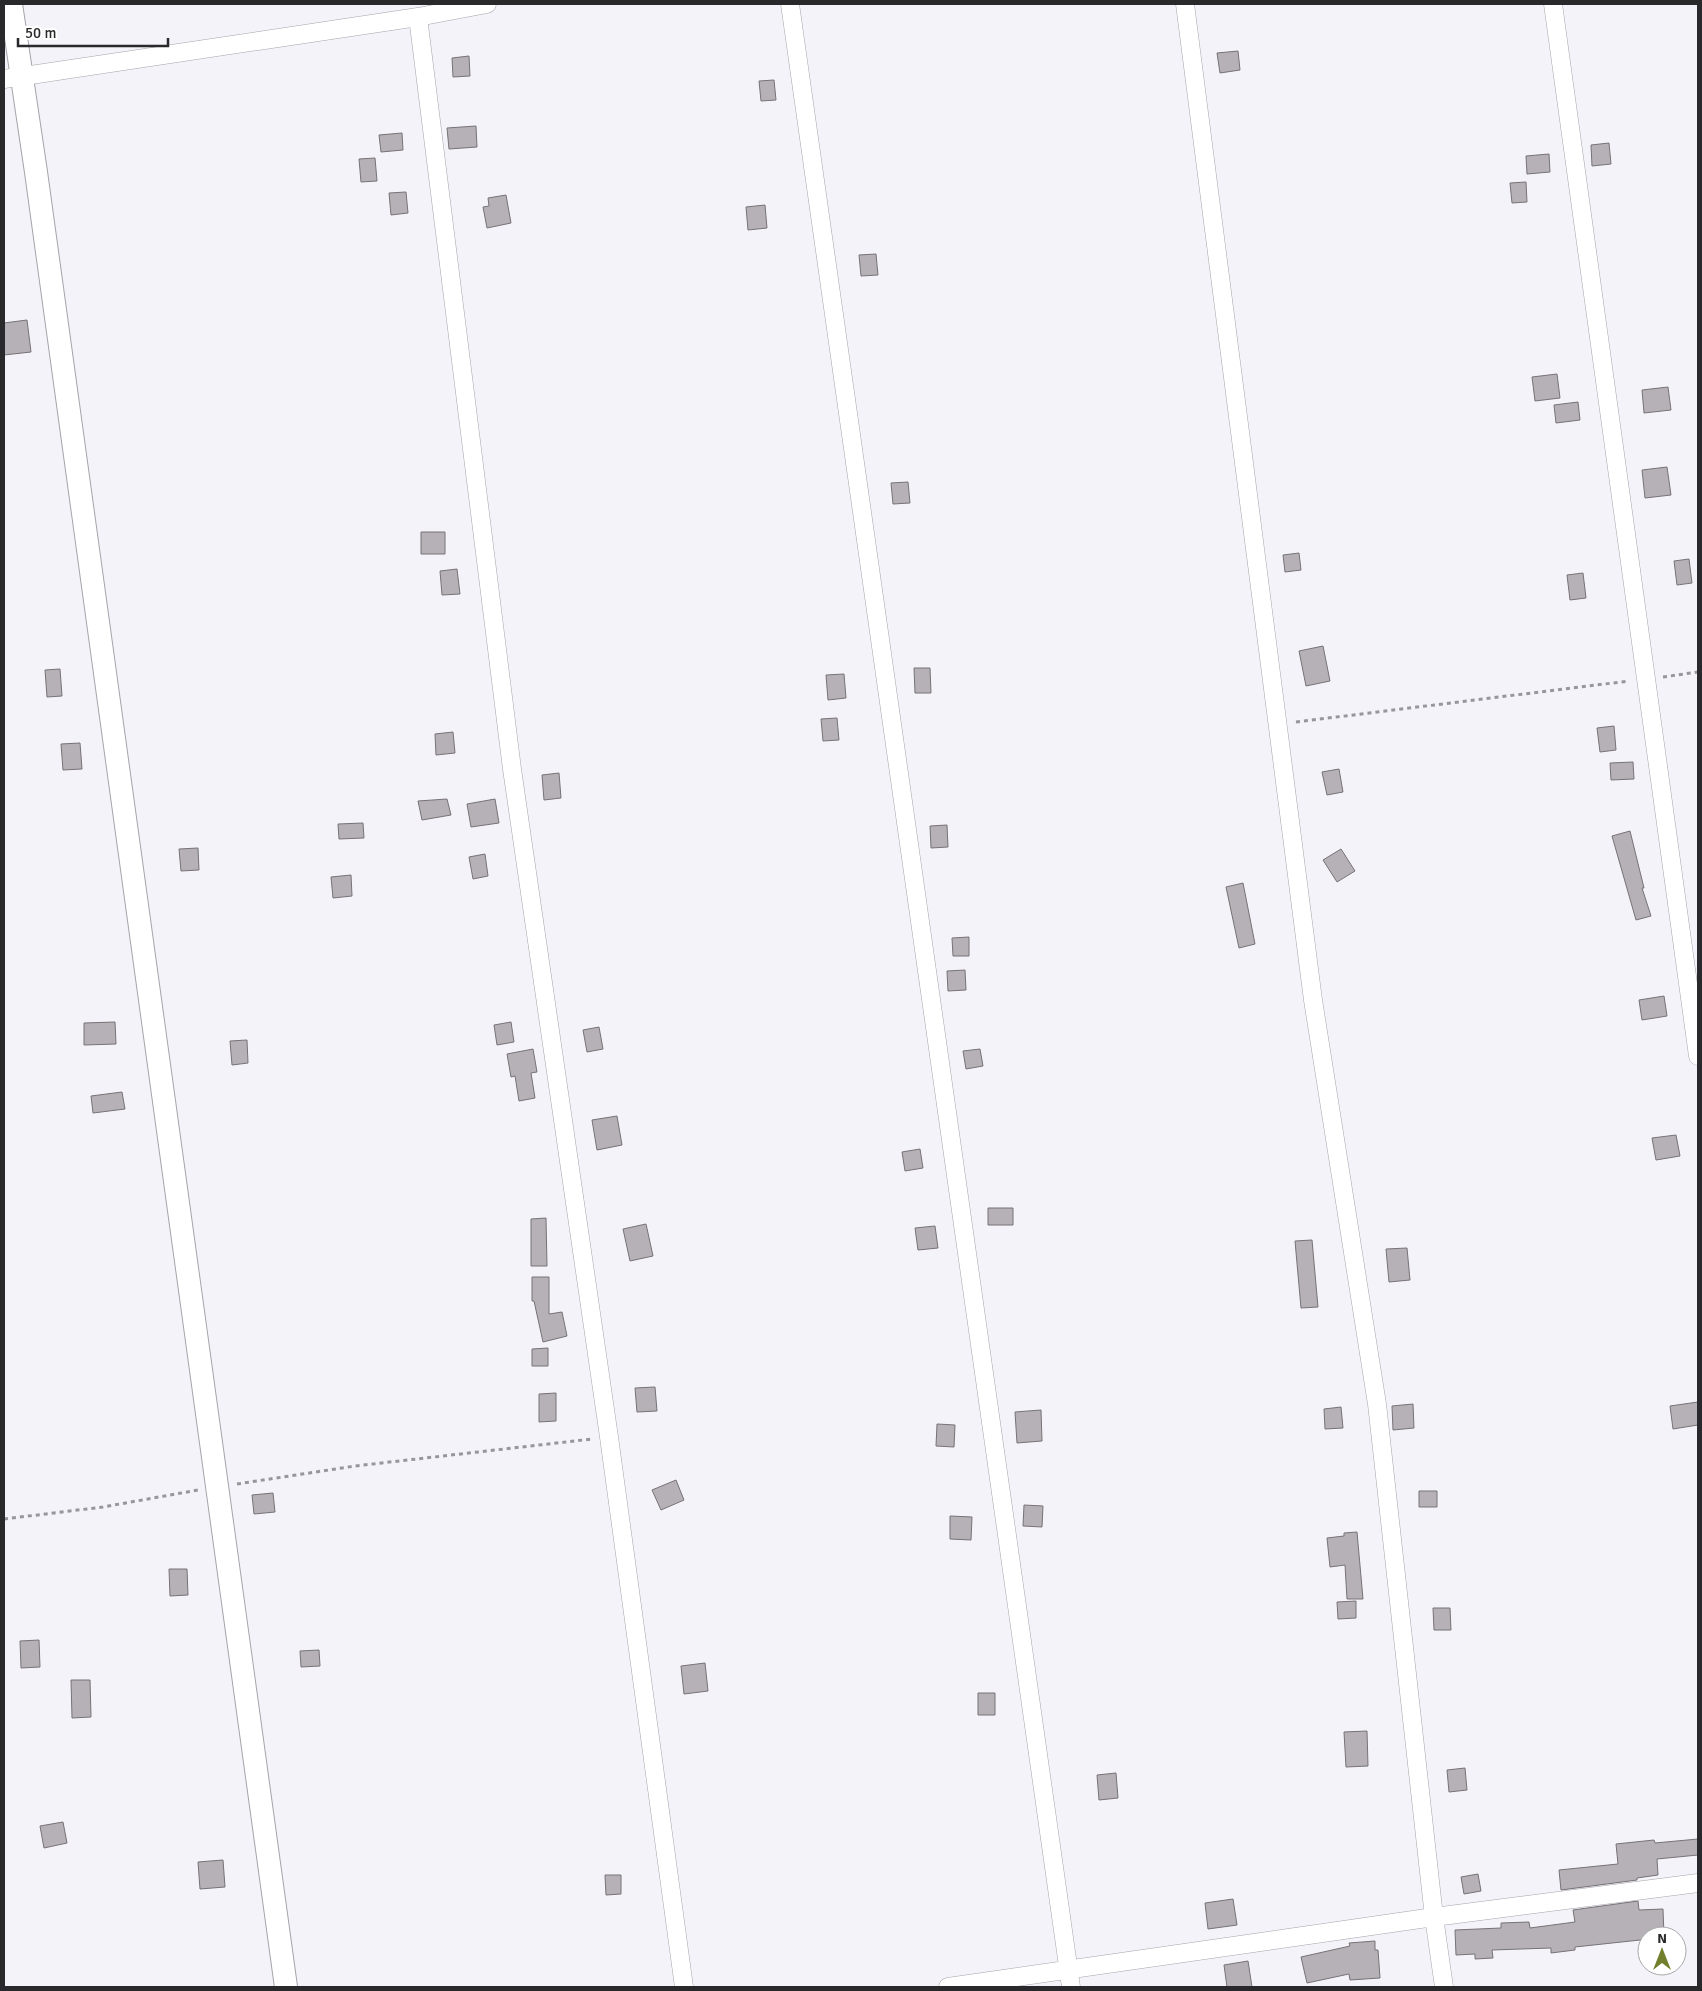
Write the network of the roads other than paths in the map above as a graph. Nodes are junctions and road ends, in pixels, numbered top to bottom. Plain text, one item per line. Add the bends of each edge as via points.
1 (10, 4) edge
2 (487, 4) edge
3 (790, 4) edge
4 (1185, 4) edge
5 (1552, 4) edge
6 (418, 17) junction
7 (12, 77) edge
8 (1698, 1056) edge
9 (1698, 1883) edge
10 (1434, 1917) junction
11 (1069, 1969) junction
12 (286, 1987) edge
13 (684, 1987) edge
14 (948, 1987) edge
15 (1072, 1987) edge
16 (1444, 1987) edge

1 - 7 street
2 - 6 street
3 - 11 street
4 - 10 street via 1313,1000 1377,1404
5 - 8 street
6 - 7 street
6 - 13 street via 512,769 609,1437
7 - 12 street via 38,182
9 - 10 street
10 - 11 street
10 - 16 street
11 - 14 street
11 - 15 street

